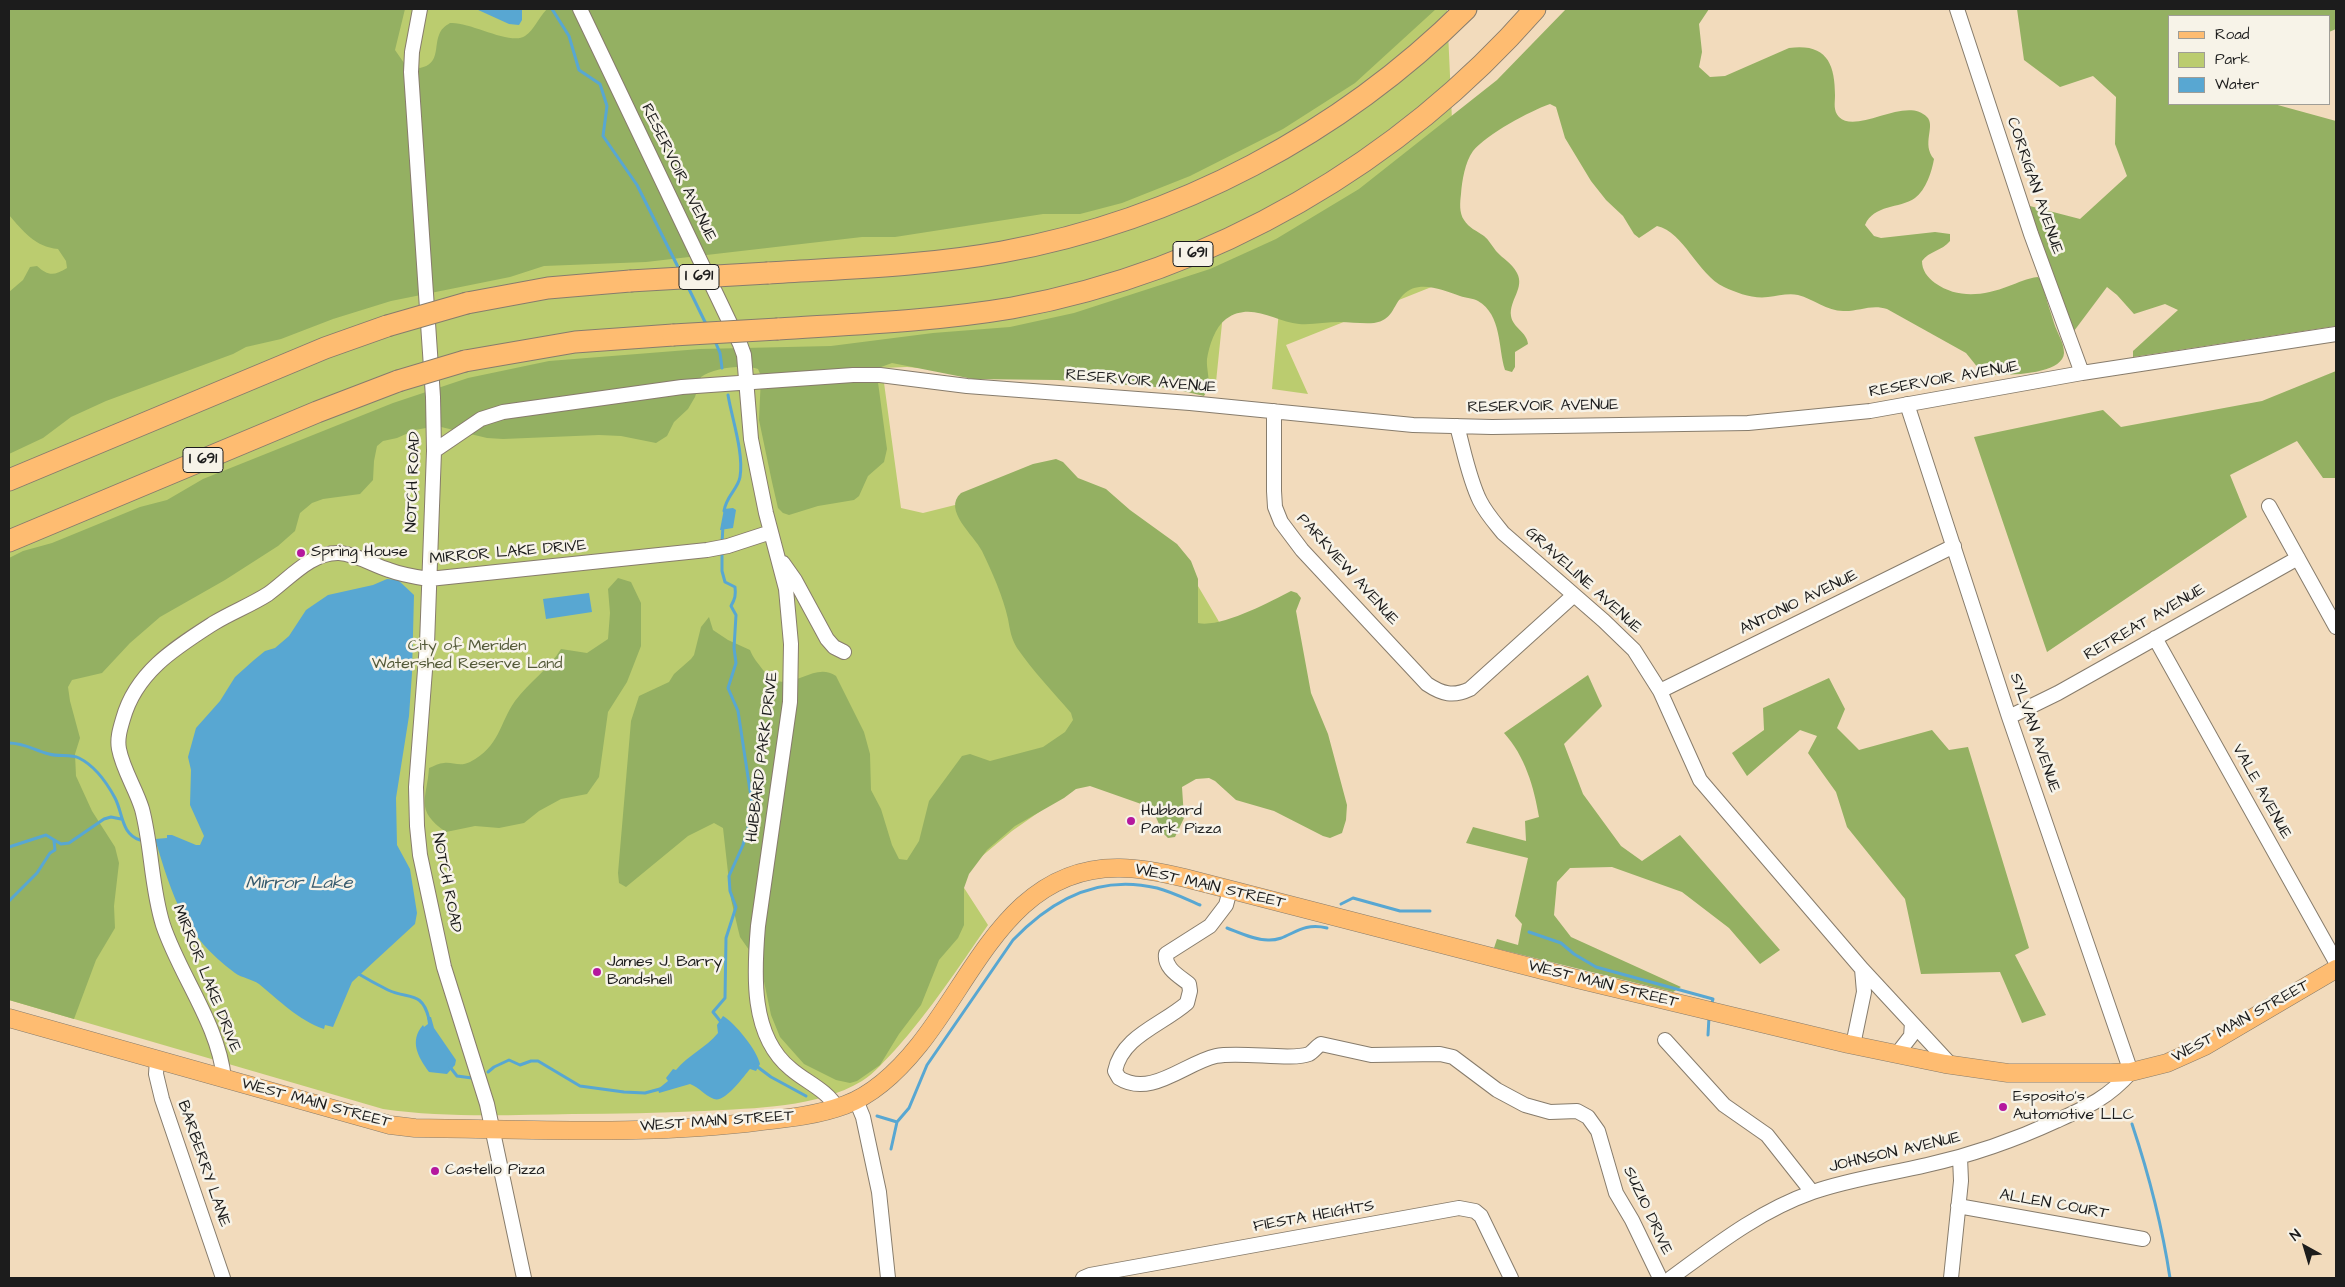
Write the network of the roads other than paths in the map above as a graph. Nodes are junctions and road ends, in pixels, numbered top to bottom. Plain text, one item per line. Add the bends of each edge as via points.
1 (420, 9) edge
2 (580, 9) edge
3 (1466, 9) edge
4 (1535, 9) edge
5 (1957, 9) edge
6 (2336, 334) edge
7 (2082, 373) junction
8 (747, 382) junction
9 (1907, 404) junction
10 (1274, 411) junction
11 (1457, 426) junction
12 (434, 451) junction
13 (9, 480) edge
14 (2269, 506) dead end
15 (771, 532) junction
16 (9, 541) edge
17 (1954, 546) junction
18 (778, 557) junction
19 (2298, 558) junction
20 (429, 579) junction
21 (1574, 595) junction
22 (2336, 627) edge
23 (2155, 638) junction
24 (844, 652) dead end
25 (1660, 691) junction
26 (2009, 717) junction
27 (1230, 890) junction
28 (2336, 962) edge
29 (2336, 968) edge
30 (1862, 969) junction
31 (9, 1018) edge
32 (1912, 1023) junction
33 (1665, 1040) dead end
34 (1853, 1045) junction
35 (1897, 1054) junction
36 (157, 1060) junction
37 (1951, 1066) junction
38 (2131, 1072) junction
39 (224, 1079) junction
40 (856, 1100) junction
41 (837, 1108) junction
42 (490, 1128) junction
43 (1960, 1157) junction
44 (1812, 1192) junction
45 (1958, 1206) junction
46 (2143, 1240) dead end
47 (1688, 1273) edge
48 (223, 1278) edge
49 (524, 1278) edge
50 (888, 1278) edge
51 (1083, 1278) edge
52 (1511, 1278) edge
53 (1660, 1278) edge
54 (1671, 1278) edge
55 (1952, 1278) edge

1 - 12 street, NOTCH ROAD via 411,72
2 - 8 street, RESERVOIR AVENUE via 740,344
3 - 13 highway, I 691, bridge via 1386,80 1318,128 1244,170 1148,212 1079,234 988,254 911,264 540,290 467,304 387,326 325,348
4 - 16 highway, I 691, bridge via 1469,77 1380,150 1249,229 1196,253 1096,288 1013,307 930,318 574,342 465,361 398,381 317,412
5 - 7 street, CORRIGAN AVENUE via 2031,234
6 - 7 street, RESERVOIR AVENUE
7 - 9 street, RESERVOIR AVENUE
8 - 10 street, RESERVOIR AVENUE via 880,375 967,386
8 - 12 street, RESERVOIR AVENUE via 626,393 503,412 481,419
8 - 15 street, HUBBARD PARK DRIVE via 751,439
9 - 11 street, RESERVOIR AVENUE via 1832,416 1748,423
9 - 17 street, SYLVAN AVENUE
10 - 11 street, RESERVOIR AVENUE
10 - 21 street, PARKVIEW AVENUE via 1275,507 1281,522 1302,550 1437,691 1459,694 1470,688
11 - 21 street, GRAVELINE AVENUE via 1474,485 1491,518 1503,533
12 - 20 street, NOTCH ROAD
14 - 19 street
15 - 18 street, HUBBARD PARK DRIVE
15 - 20 street, MIRROR LAKE DRIVE via 706,550
17 - 25 street, ANTONIO AVENUE
17 - 26 street, SYLVAN AVENUE
18 - 24 street via 795,580 827,639
18 - 41 street, HUBBARD PARK DRIVE via 786,589 792,673 786,739 758,926 758,999 761,1019 775,1051 789,1068 829,1096
19 - 22 street
19 - 23 street, RETREAT AVENUE
20 - 39 street, MIRROR LAKE DRIVE via 390,571 339,553 325,554 267,594 168,653 142,679 125,713 118,747 145,822 157,902 170,945 218,1047
20 - 42 street, NOTCH ROAD via 416,787 420,855 446,975 487,1104
21 - 25 street, GRAVELINE AVENUE via 1634,650
23 - 26 street, RETREAT AVENUE
23 - 28 street, VALE AVENUE
25 - 30 street, GRAVELINE AVENUE via 1700,780
26 - 38 street, SYLVAN AVENUE
27 - 34 main road, WEST MAIN STREET
27 - 40 main road, WEST MAIN STREET via 1161,872 1120,868 1078,873 1042,889 1009,918 908,1058 873,1090
27 - 53 street, SUZIO DRIVE via 1226,904 1210,926 1166,954 1168,967 1189,984 1187,1002 1128,1044 1116,1062 1114,1071 1119,1078 1134,1085 1152,1082 1214,1056 1230,1053 1309,1054 1320,1044 1371,1055 1426,1053 1453,1057 1517,1101 1550,1112 1577,1111 1588,1117 1598,1131 1616,1193
29 - 38 main road, WEST MAIN STREET via 2192,1052 2167,1063
30 - 32 street, GRAVELINE AVENUE
30 - 34 street via 1864,992
31 - 36 main road, WEST MAIN STREET
32 - 35 street via 1912,1036
32 - 37 street, GRAVELINE AVENUE
33 - 44 street via 1724,1105 1767,1135
34 - 35 main road, WEST MAIN STREET
35 - 37 main road, WEST MAIN STREET
36 - 39 main road, WEST MAIN STREET
36 - 48 street, BARBERRY LANE via 156,1074 162,1099
37 - 38 main road, WEST MAIN STREET via 2008,1073
38 - 43 street, JOHNSON AVENUE via 2109,1094 2084,1108
39 - 42 main road, WEST MAIN STREET via 390,1125
40 - 41 main road, WEST MAIN STREET
40 - 50 street via 863,1117 879,1192
41 - 42 main road, WEST MAIN STREET via 802,1116 696,1127
42 - 49 street, NOTCH ROAD
43 - 44 street, JOHNSON AVENUE
43 - 45 street
44 - 47 street, JOHNSON AVENUE via 1744,1225
45 - 46 street, ALLEN COURT
45 - 55 street
47 - 54 street, JOHNSON AVENUE
51 - 52 street, FIESTA HEIGHTS via 1459,1208 1475,1211 1481,1216

